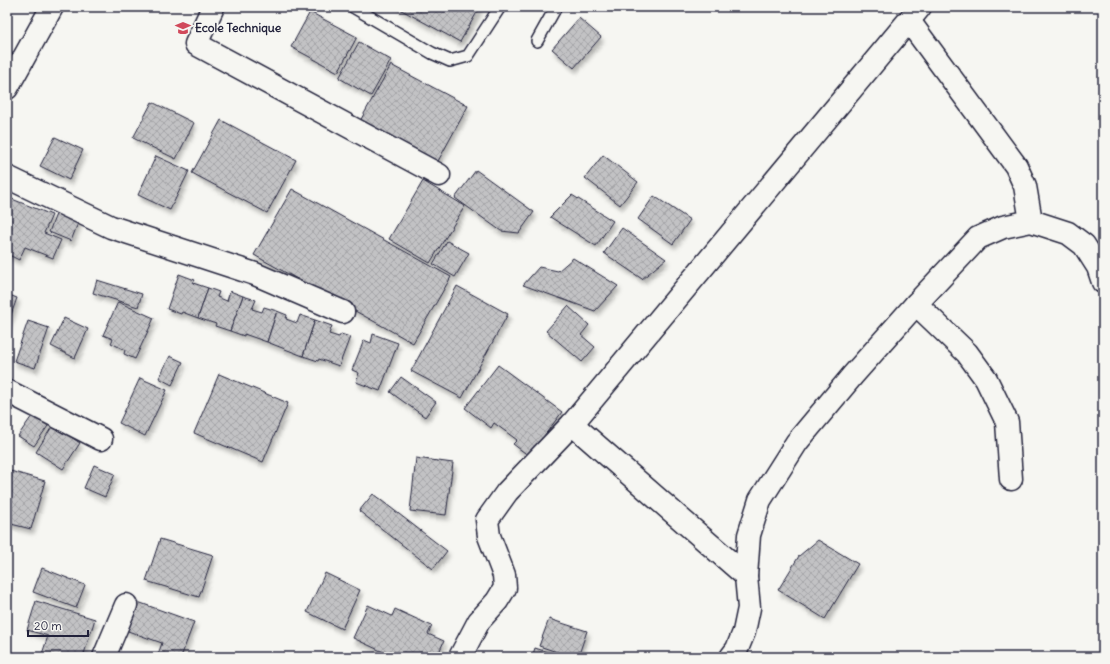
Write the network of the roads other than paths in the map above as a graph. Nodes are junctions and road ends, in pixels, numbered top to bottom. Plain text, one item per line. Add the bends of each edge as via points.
1 (52, 7) edge
2 (213, 7) edge
3 (353, 7) edge
4 (500, 7) edge
5 (556, 7) edge
6 (915, 14) edge
7 (537, 41) dead end
8 (7, 88) edge
9 (439, 175) dead end
10 (7, 177) edge
11 (1031, 221) junction
12 (1103, 282) edge
13 (916, 304) junction
14 (343, 312) dead end
15 (7, 391) edge
16 (572, 424) junction
17 (101, 439) dead end
18 (1011, 479) dead end
19 (746, 576) junction
20 (126, 604) dead end
21 (104, 657) edge
22 (460, 657) edge
23 (731, 657) edge

1 - 8 street
2 - 9 street via 196,44
3 - 4 lane via 450,61 468,56
5 - 7 lane
6 - 11 street via 1016,166 1025,186
6 - 16 street
10 - 14 street via 111,226 256,274
11 - 12 street via 1068,233 1084,245 1098,267
11 - 13 street via 1003,227 978,238
13 - 18 street via 967,353 986,379 1007,422
13 - 19 street via 797,442 760,500 749,535
15 - 17 street
16 - 19 street
16 - 22 street via 507,492 487,520 489,536 504,574 505,588 479,621
19 - 23 street via 749,608 744,632
20 - 21 street

